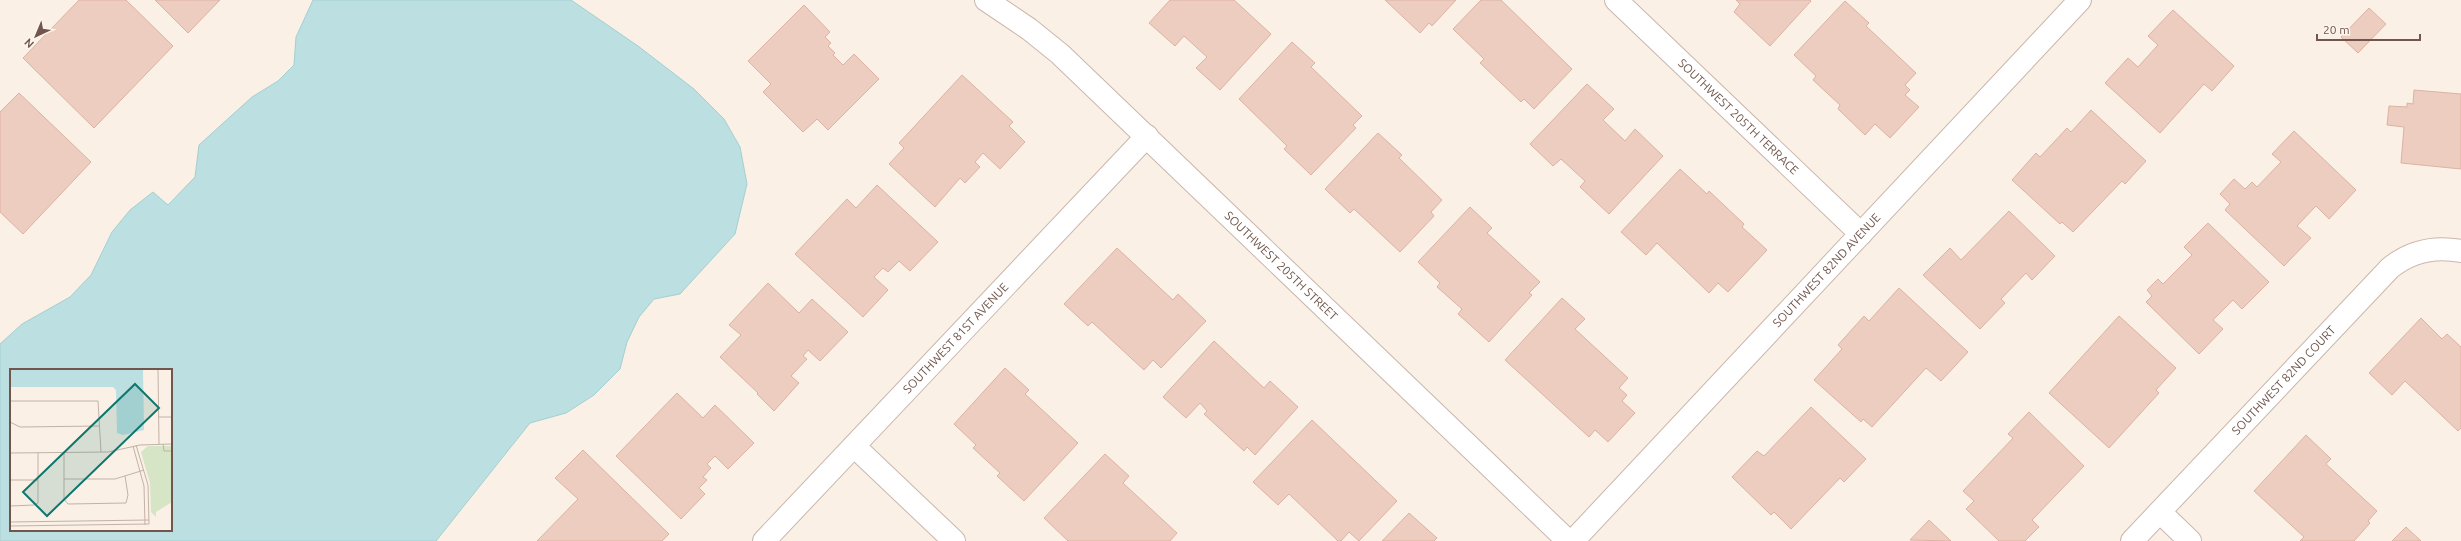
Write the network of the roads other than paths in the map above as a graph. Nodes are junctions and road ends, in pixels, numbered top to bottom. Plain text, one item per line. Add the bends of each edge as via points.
1 (986, 0) edge
2 (1616, 0) edge
3 (2080, 0) edge
4 (1147, 136) junction
5 (1861, 234) junction
6 (2456, 250) edge
7 (854, 446) junction
8 (2160, 512) junction
9 (764, 541) edge
10 (954, 541) edge
11 (1568, 541) edge
12 (1573, 541) edge
13 (2132, 541) edge
14 (2190, 541) edge

1 - 4 street, SOUTHWEST 205TH STREET via 1054,49
2 - 5 street, SOUTHWEST 205TH TERRACE
3 - 5 street, SOUTHWEST 82ND AVENUE
4 - 7 street, SOUTHWEST 81ST AVENUE
4 - 11 street, SOUTHWEST 205TH STREET
5 - 12 street, SOUTHWEST 82ND AVENUE
6 - 8 street, SOUTHWEST 82ND COURT via 2436,248 2418,252 2390,268
7 - 9 street, SOUTHWEST 81ST AVENUE
7 - 10 street
8 - 13 street, SOUTHWEST 82ND COURT
8 - 14 street

